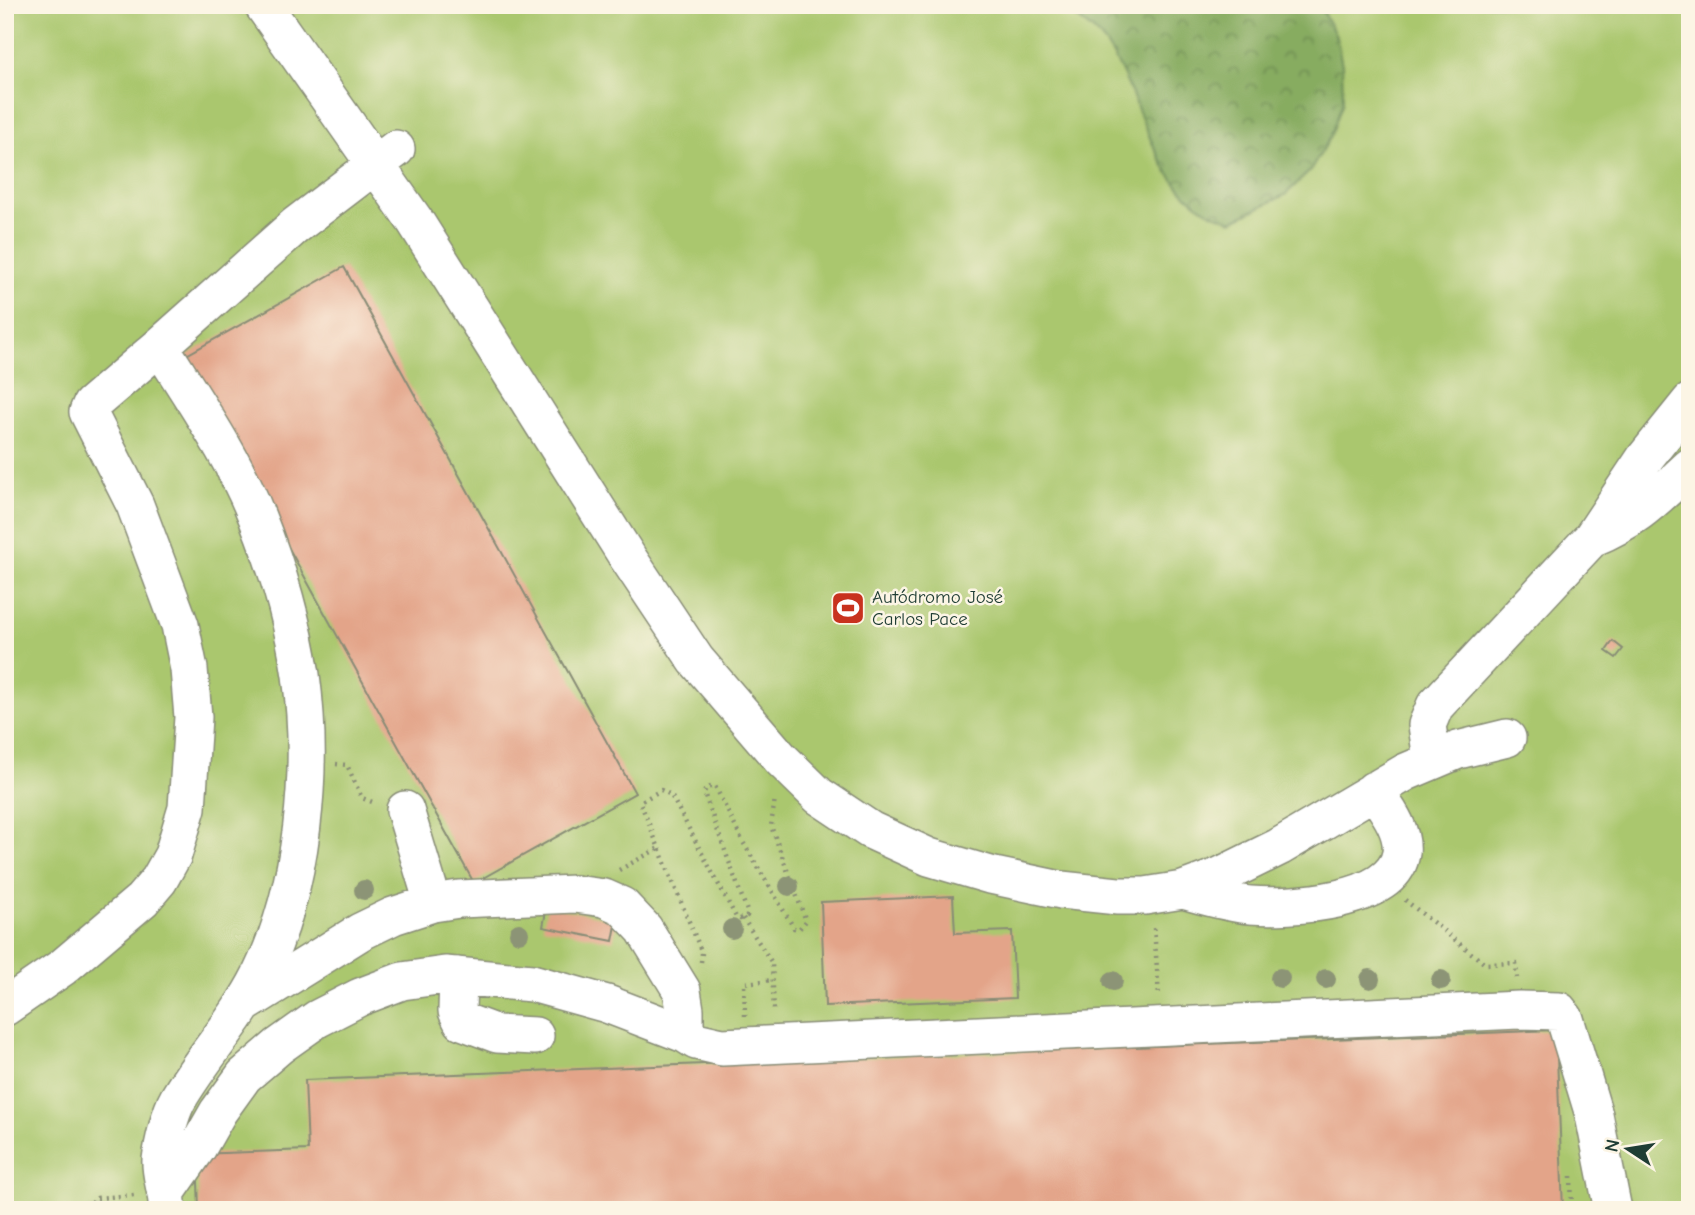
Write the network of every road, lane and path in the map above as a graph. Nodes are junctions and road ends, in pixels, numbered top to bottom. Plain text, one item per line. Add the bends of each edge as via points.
1 (263, 5) edge
2 (386, 157) junction
3 (160, 346) junction
4 (1690, 402) edge
5 (1690, 467) edge
6 (1591, 539) junction
7 (1507, 738) dead end
8 (781, 759) junction
9 (1432, 760) junction
10 (330, 763) dead end
11 (1374, 790) junction
12 (405, 810) joint
13 (1382, 882) junction
14 (1182, 890) junction
15 (433, 903) junction
16 (743, 918) junction
17 (1516, 963) dead end
18 (700, 964) dead end
19 (458, 976) junction
20 (774, 980) junction
21 (246, 1003) junction
22 (5, 1007) edge
23 (774, 1016) dead end
24 (685, 1034) junction
25 (535, 1036) dead end
26 (745, 1048) junction
27 (167, 1202) edge
28 (93, 1210) edge
29 (1613, 1210) edge

1 - 2 lane
2 - 3 lane via 295,226
2 - 8 lane via 415,221 621,547 696,660
3 - 21 lane via 220,445 256,516 292,627 301,676 305,741 300,836 278,933
3 - 22 lane via 88,412 135,505 180,625 193,717 181,834 159,880 142,900 63,967
4 - 6 lane via 1645,458
5 - 6 lane via 1641,513
6 - 9 lane via 1435,706 1427,725
7 - 9 lane
8 - 14 lane via 828,785 870,830 929,857 990,876 1061,890 1145,896
8 - 16 path via 771,826 806,922 799,929 770,890 716,787 705,789 747,911
9 - 11 lane
10 - 12 path via 347,765 363,799
11 - 13 lane via 1391,814 1400,838 1398,863
11 - 14 lane via 1279,847
12 - 15 lane
13 - 14 lane via 1353,895 1289,905 1251,905
13 - 17 path via 1485,964
15 - 21 lane via 360,932
15 - 24 lane via 576,894 622,906 644,929 681,991
16 - 18 path via 736,917 671,795 661,790 640,802 702,953
16 - 20 path via 769,956
19 - 24 lane via 564,991
19 - 25 lane via 457,1012 462,1021 497,1034
19 - 27 lane via 402,981 360,997 279,1046 244,1076 218,1112
20 - 23 path
20 - 26 path via 744,983
21 - 27 lane via 176,1101 161,1162
24 - 26 lane via 708,1045
26 - 29 lane via 1559,1011 1594,1115
27 - 28 path via 97,1198

